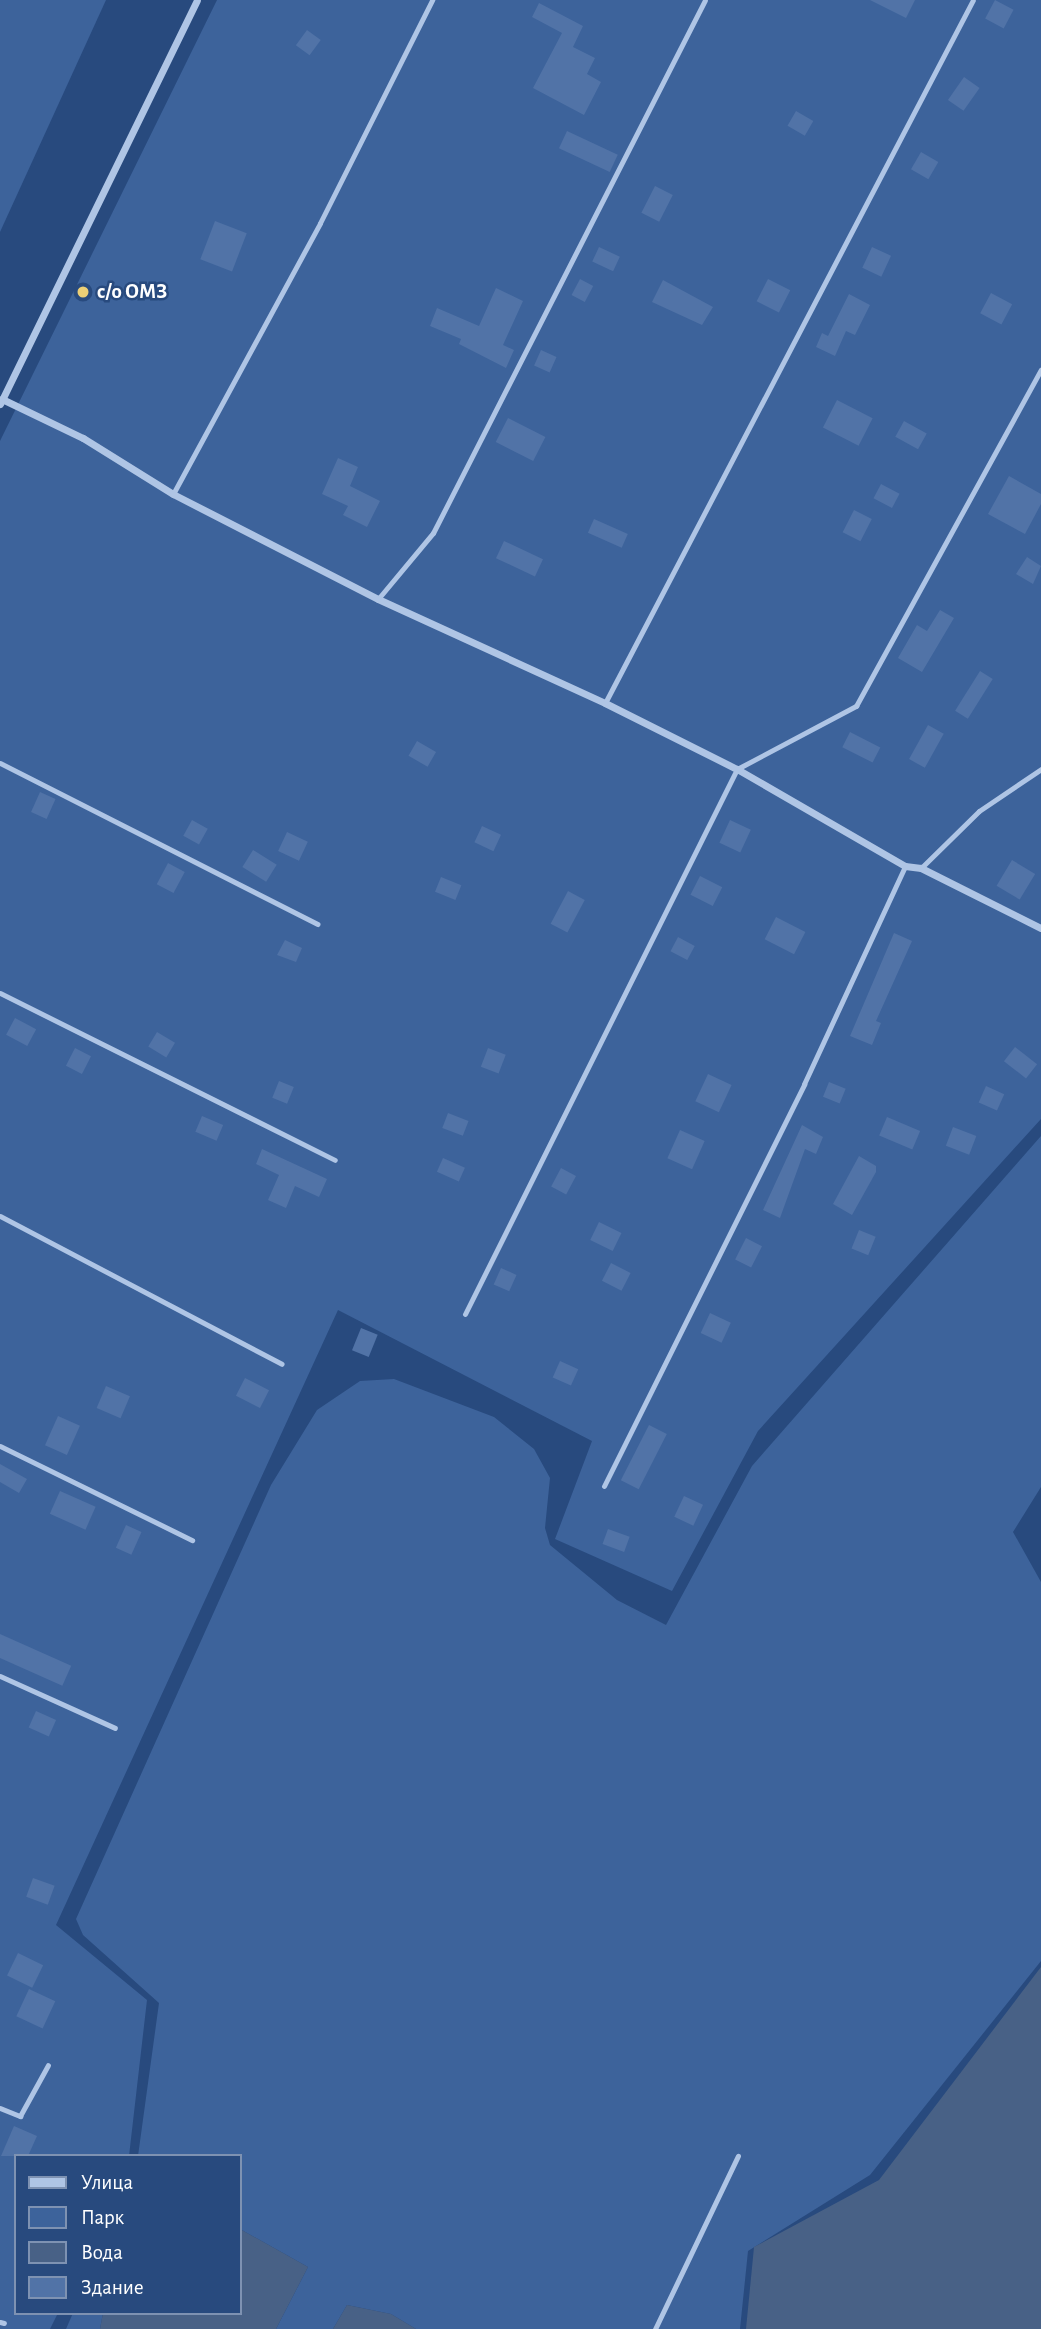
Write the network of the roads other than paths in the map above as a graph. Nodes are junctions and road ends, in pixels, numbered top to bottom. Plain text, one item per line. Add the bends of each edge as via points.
1 (197, 0) edge
2 (432, 0) edge
3 (705, 0) edge
4 (973, 0) edge
5 (1041, 370) edge
6 (1, 402) edge
7 (173, 494) junction
8 (378, 599) junction
9 (605, 703) junction
10 (0, 763) edge
11 (737, 769) junction
12 (1041, 769) edge
13 (905, 866) junction
14 (920, 868) junction
15 (317, 924) dead end
16 (1041, 928) edge
17 (0, 993) edge
18 (335, 1160) dead end
19 (0, 1216) edge
20 (465, 1314) dead end
21 (282, 1364) dead end
22 (0, 1446) edge
23 (604, 1486) dead end
24 (192, 1540) dead end
25 (0, 1676) edge
26 (115, 1728) dead end
27 (48, 2065) dead end
28 (0, 2108) edge
29 (738, 2156) dead end
30 (656, 2329) edge

1 - 6 street
2 - 7 lane via 320,223
3 - 8 lane via 433,533
4 - 9 lane
5 - 11 lane via 856,706
6 - 7 street via 83,438
7 - 8 street
8 - 9 street
9 - 11 street
10 - 15 lane
11 - 13 street
11 - 20 lane
12 - 14 lane via 979,811
13 - 14 street
13 - 23 lane via 804,1084
14 - 16 street
17 - 18 lane
19 - 21 lane
22 - 24 lane
25 - 26 lane
27 - 28 lane via 20,2116
29 - 30 lane

